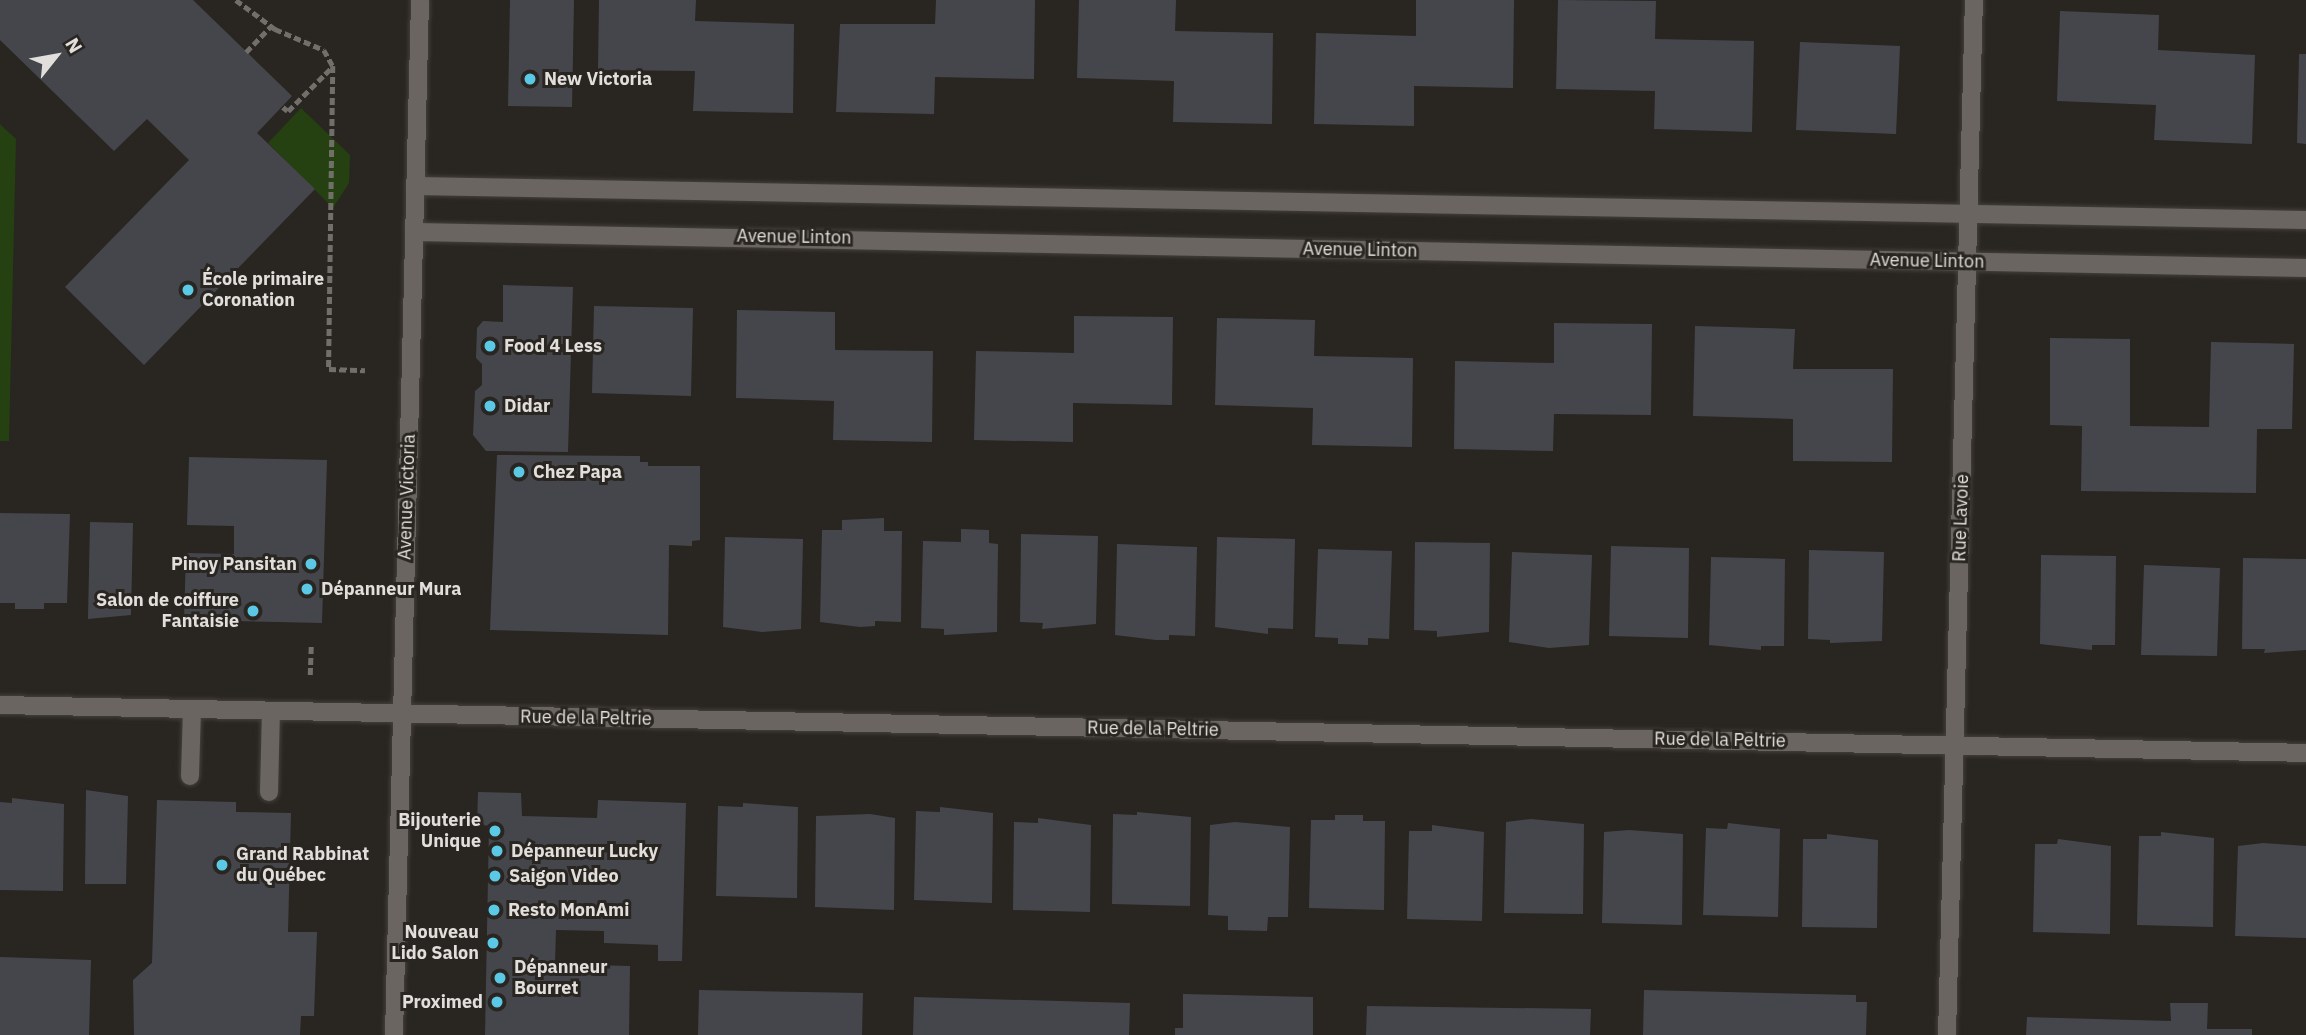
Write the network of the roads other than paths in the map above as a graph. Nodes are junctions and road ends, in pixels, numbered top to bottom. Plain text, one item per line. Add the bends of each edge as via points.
1 (420, 0) edge
2 (1974, 0) edge
3 (416, 186) junction
4 (1969, 214) junction
5 (2306, 220) edge
6 (415, 232) junction
7 (1969, 262) junction
8 (2306, 268) edge
9 (0, 705) edge
10 (192, 709) junction
11 (271, 711) junction
12 (401, 714) junction
13 (1955, 745) junction
14 (2306, 753) edge
15 (190, 776) dead end
16 (269, 792) dead end
17 (394, 1035) edge
18 (1947, 1035) edge

1 - 3 street, Avenue Victoria
2 - 4 street, Rue Lavoie
3 - 4 street
3 - 6 street, Avenue Victoria
4 - 5 street
4 - 7 street, Rue Lavoie
6 - 7 street, Avenue Linton
6 - 12 street, Avenue Victoria
7 - 8 street, Avenue Linton
7 - 13 street, Rue Lavoie
9 - 10 street, Rue de la Peltrie
10 - 11 street, Rue de la Peltrie
10 - 15 street
11 - 12 street, Rue de la Peltrie
11 - 16 street
12 - 13 street, Rue de la Peltrie
12 - 17 street, Avenue Victoria
13 - 14 street, Rue de la Peltrie
13 - 18 street, Rue Lavoie

